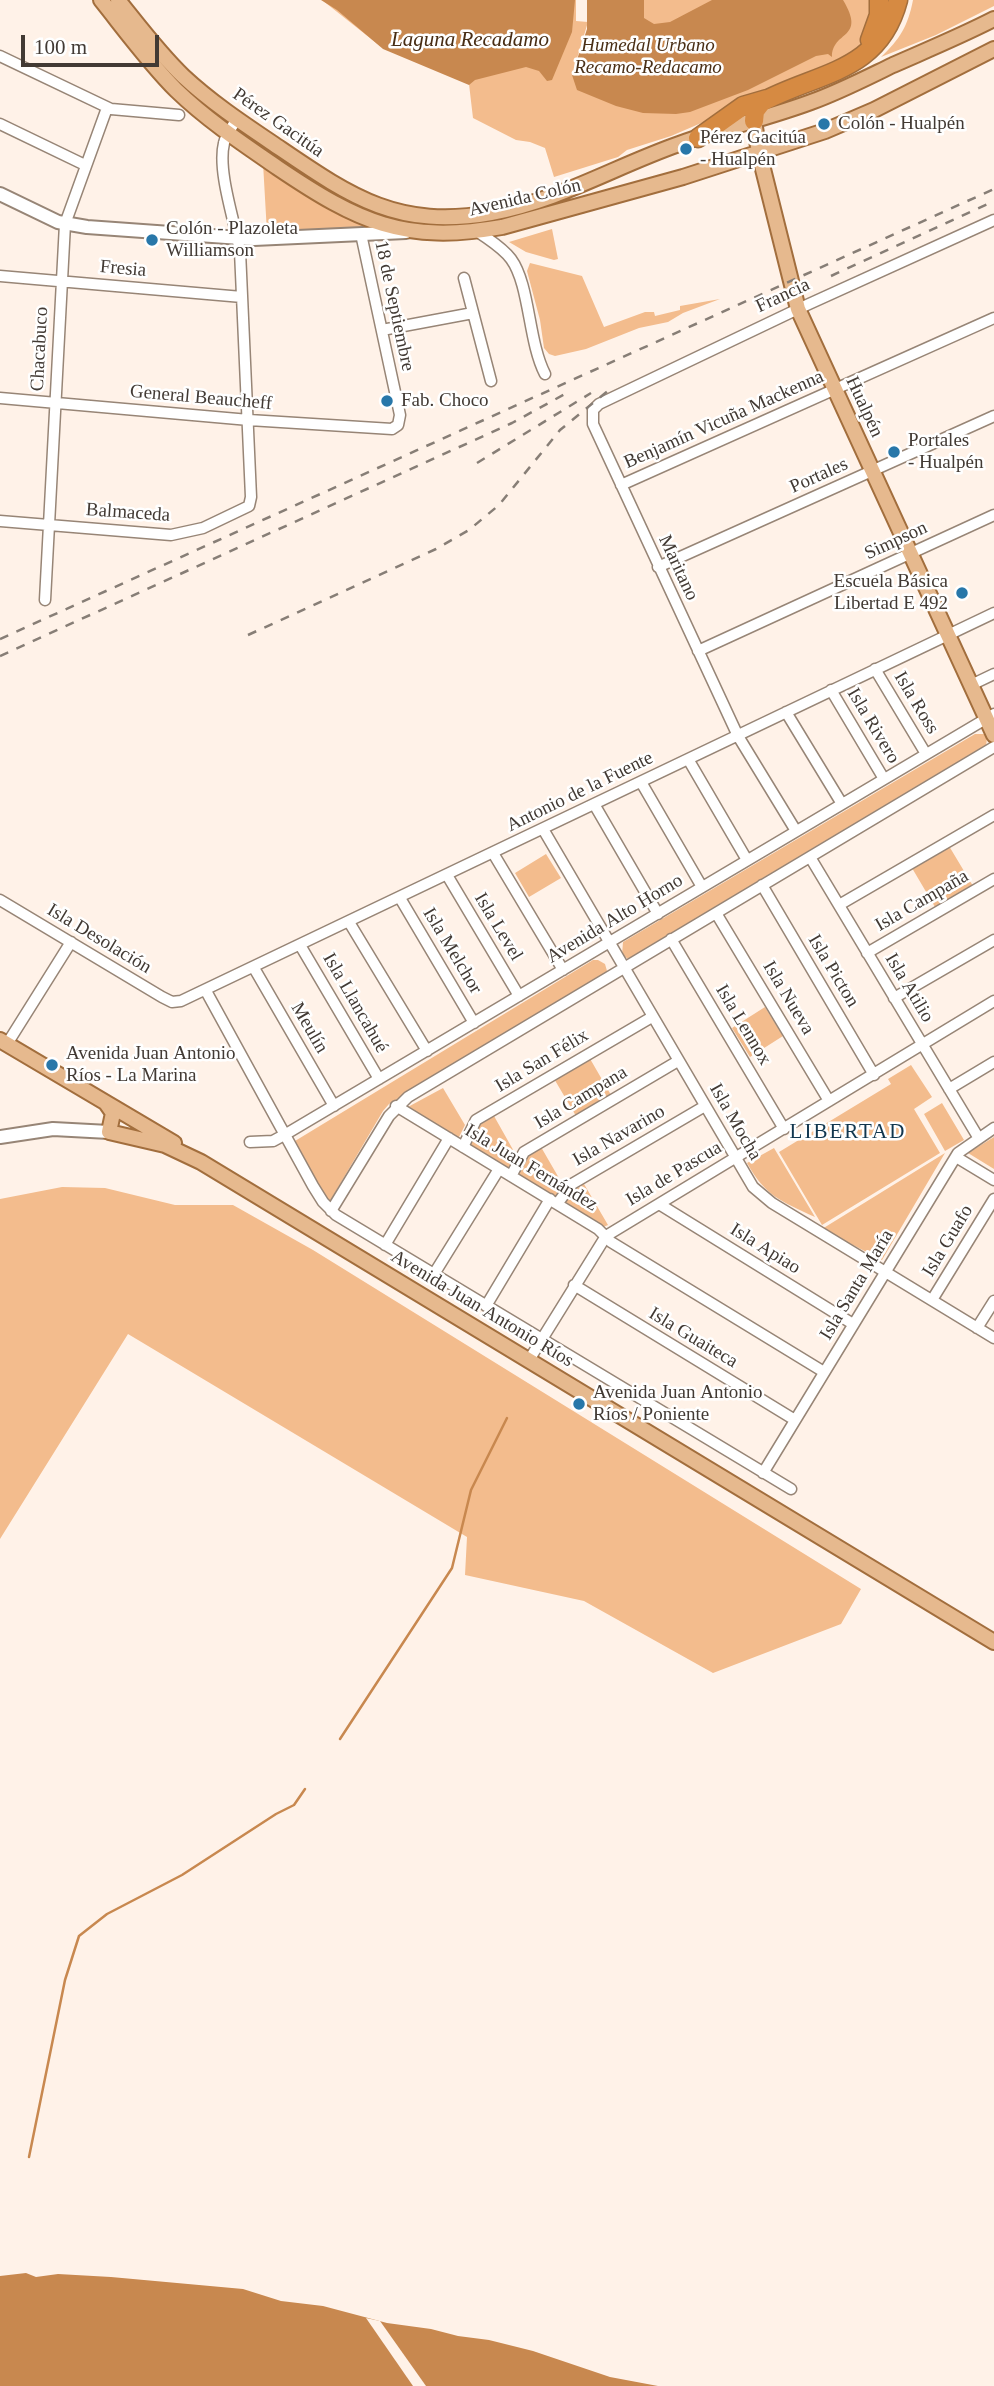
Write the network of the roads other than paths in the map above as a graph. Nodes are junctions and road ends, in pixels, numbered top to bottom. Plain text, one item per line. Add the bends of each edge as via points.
1 (101, 0) edge
2 (118, 0) edge
3 (878, 0) edge
4 (898, 0) edge
5 (994, 19) edge
6 (994, 49) edge
7 (0, 56) edge
8 (848, 66) junction
9 (767, 99) junction
10 (107, 108) junction
11 (179, 115) dead end
12 (237, 119) junction
13 (754, 121) junction
14 (0, 124) edge
15 (227, 133) junction
16 (698, 138) junction
17 (759, 153) junction
18 (85, 165) junction
19 (0, 194) edge
20 (452, 217) joint
21 (994, 221) edge
22 (65, 224) junction
23 (496, 228) junction
24 (477, 231) junction
25 (424, 232) junction
26 (361, 234) junction
27 (237, 238) junction
28 (496, 244) junction
29 (0, 276) edge
30 (464, 278) dead end
31 (61, 282) junction
32 (242, 297) junction
33 (798, 309) junction
34 (473, 313) junction
35 (994, 318) edge
36 (382, 330) junction
37 (545, 374) dead end
38 (491, 381) dead end
39 (835, 390) junction
40 (0, 398) edge
41 (54, 403) junction
42 (592, 413) joint
43 (994, 416) edge
44 (249, 420) junction
45 (398, 425) joint
46 (873, 471) junction
47 (621, 485) junction
48 (994, 515) edge
49 (0, 521) edge
50 (48, 525) junction
51 (911, 553) junction
52 (659, 568) junction
53 (45, 600) dead end
54 (994, 612) edge
55 (947, 634) junction
56 (698, 651) junction
57 (875, 669) junction
58 (994, 674) edge
59 (971, 685) junction
60 (831, 690) junction
61 (786, 712) junction
62 (990, 716) edge
63 (738, 736) junction
64 (993, 747) edge
65 (926, 754) junction
66 (688, 759) junction
67 (884, 779) junction
68 (641, 782) junction
69 (594, 804) junction
70 (842, 804) junction
71 (994, 815) edge
72 (543, 829) junction
73 (796, 831) junction
74 (493, 853) junction
75 (810, 857) junction
76 (747, 860) junction
77 (447, 875) junction
78 (994, 879) edge
79 (762, 885) junction
80 (702, 887) junction
81 (400, 898) junction
82 (0, 900) edge
83 (839, 905) junction
84 (716, 913) junction
85 (658, 914) junction
86 (349, 922) junction
87 (671, 939) junction
88 (994, 940) edge
89 (610, 942) junction
90 (71, 943) junction
91 (300, 945) junction
92 (867, 953) junction
93 (624, 967) junction
94 (254, 968) junction
95 (564, 970) junction
96 (206, 991) junction
97 (519, 996) junction
98 (894, 998) junction
99 (181, 1001) joint
100 (994, 1001) edge
101 (652, 1017) junction
102 (474, 1023) junction
103 (4, 1042) edge
104 (923, 1045) junction
105 (426, 1051) junction
106 (678, 1061) junction
107 (994, 1062) edge
108 (874, 1075) junction
109 (379, 1079) junction
110 (949, 1089) junction
111 (829, 1101) junction
112 (106, 1103) junction
113 (334, 1106) junction
114 (396, 1106) junction
115 (705, 1106) junction
116 (994, 1128) edge
117 (784, 1129) junction
118 (109, 1132) junction
119 (286, 1134) junction
120 (0, 1138) edge
121 (449, 1138) junction
122 (978, 1138) junction
123 (250, 1142) dead end
124 (463, 1147) junction
125 (956, 1157) junction
126 (736, 1158) junction
127 (201, 1162) junction
128 (499, 1169) junction
129 (511, 1176) junction
130 (994, 1180) edge
131 (994, 1199) edge
132 (553, 1202) junction
133 (659, 1204) junction
134 (331, 1211) junction
135 (606, 1236) junction
136 (385, 1245) junction
137 (885, 1272) junction
138 (434, 1274) junction
139 (574, 1285) junction
140 (932, 1300) junction
141 (994, 1301) edge
142 (486, 1306) junction
143 (853, 1324) junction
144 (977, 1328) junction
145 (994, 1338) edge
146 (541, 1339) junction
147 (528, 1360) junction
148 (824, 1372) junction
149 (794, 1420) junction
150 (763, 1473) junction
151 (791, 1489) dead end
152 (994, 1642) edge

1 - 15 main road, Pérez Gacitúa via 175,89
2 - 12 main road, Pérez Gacitúa via 181,74
3 - 8 highway via 873,34
4 - 8 highway via 881,38
5 - 13 main road, Avenida Colón via 842,89
6 - 17 main road, Avenida Colón via 846,123
7 - 10 street
8 - 9 highway
9 - 13 highway via 756,108
9 - 16 highway via 743,106
10 - 11 street
10 - 18 street, Chacabuco
12 - 15 street
12 - 20 main road, Pérez Gacitúa via 362,200 400,213
13 - 16 main road, Avenida Colón
13 - 17 main road, Hualpén
14 - 18 street
15 - 25 main road, Pérez Gacitúa via 348,212
15 - 27 street via 222,157
16 - 20 main road, Avenida Colón via 533,203
17 - 23 main road, Avenida Colón
17 - 33 main road, Hualpén
18 - 22 street, Chacabuco
19 - 22 main road, Avenida Colón
21 - 33 street, Francia
22 - 27 main road, Avenida Colón
22 - 31 street, Chacabuco
23 - 24 main road, Avenida Colón
23 - 28 street
24 - 25 main road, Avenida Colón
24 - 28 street
25 - 26 main road, Avenida Colón
26 - 27 main road, Avenida Colón
26 - 36 street, 18 de Septiembre
27 - 32 street
28 - 37 street via 518,273
29 - 31 street, Fresia
30 - 34 street
31 - 32 street, Fresia
31 - 41 street, Chacabuco
32 - 44 street
33 - 39 main road, Hualpén
33 - 42 street, Francia via 620,392 596,405
34 - 36 street
34 - 38 street
35 - 39 street, Benjamín Vicuña Mackenna
36 - 45 street, 18 de Septiembre via 400,415
39 - 46 main road, Hualpén
39 - 47 street, Benjamín Vicuña Mackenna
40 - 41 street, General Beaucheff
41 - 44 street, General Beaucheff
41 - 50 street, Chacabuco
42 - 47 street, Maritano
43 - 46 street, Portales
44 - 45 street, General Beaucheff via 388,430
44 - 50 street, Balmaceda via 249,506 203,528 171,535
46 - 51 main road, Hualpén
46 - 52 street, Portales
47 - 52 street, Maritano
48 - 51 street, Simpson
49 - 50 street, Balmaceda
50 - 53 street, Chacabuco
51 - 55 main road, Hualpén
51 - 56 street, Simpson
52 - 56 street, Maritano
54 - 55 street, Antonio de la Fuente
55 - 57 street, Antonio de la Fuente
55 - 59 main road, Hualpén
56 - 63 street, Maritano
57 - 60 street, Antonio de la Fuente
57 - 65 street, Isla Ross
58 - 59 street
59 - 62 main road, Hualpén
60 - 61 street, Antonio de la Fuente
60 - 67 street, Isla Rivero
61 - 63 street, Antonio de la Fuente
61 - 70 street
62 - 64 main road, Hualpén
62 - 65 street, Avenida Alto Horno
63 - 66 street, Antonio de la Fuente
63 - 73 street
64 - 75 street
65 - 67 street, Avenida Alto Horno
66 - 68 street, Antonio de la Fuente
66 - 76 street
67 - 70 street, Avenida Alto Horno
68 - 69 street, Antonio de la Fuente
68 - 80 street
69 - 72 street, Antonio de la Fuente
69 - 85 street
70 - 73 street, Avenida Alto Horno
71 - 83 street
72 - 74 street, Antonio de la Fuente
72 - 89 street, Isla Mocha
73 - 76 street, Avenida Alto Horno
74 - 77 street, Antonio de la Fuente
74 - 95 street
75 - 79 street
75 - 83 street, Isla Atilio
76 - 80 street, Avenida Alto Horno
77 - 81 street, Antonio de la Fuente
77 - 97 street, Isla Level
78 - 92 street, Isla Campaña
79 - 84 street
79 - 108 street, Isla Picton
80 - 85 street, Avenida Alto Horno
81 - 86 street, Antonio de la Fuente
81 - 102 street, Isla Melchor
82 - 90 street, Isla Desolación
83 - 92 street, Isla Atilio
84 - 87 street
84 - 111 street, Isla Nueva
85 - 89 street, Avenida Alto Horno
86 - 91 street, Antonio de la Fuente
86 - 105 street
87 - 93 street
87 - 117 street, Isla Lennox
88 - 98 street
89 - 93 street, Isla Mocha
89 - 95 street, Avenida Alto Horno
90 - 99 street, Isla Desolación via 162,998
90 - 103 street
91 - 94 street, Antonio de la Fuente
91 - 109 street, Isla Llancahué
92 - 98 street, Isla Atilio
93 - 101 street, Isla Mocha
93 - 114 street
94 - 96 street, Antonio de la Fuente
94 - 113 street, Meulín
95 - 97 street, Avenida Alto Horno
96 - 99 street, Antonio de la Fuente
96 - 119 street
97 - 102 street, Avenida Alto Horno
98 - 104 street, Isla Atilio
100 - 104 street, Isla de Pascua
101 - 106 street, Isla Mocha
101 - 124 street, Isla San Félix via 476,1120
102 - 105 street, Avenida Alto Horno
103 - 112 main road
104 - 108 street, Isla de Pascua
104 - 110 street, Isla Atilio
105 - 109 street, Avenida Alto Horno
106 - 115 street, Isla Mocha
106 - 129 street, Isla Campana via 524,1152
107 - 110 street
108 - 111 street, Isla de Pascua
109 - 113 street, Avenida Alto Horno
110 - 122 street, Isla Atilio
111 - 117 street, Isla de Pascua
112 - 118 main road via 113,1113
112 - 127 main road
113 - 119 street, Avenida Alto Horno
114 - 121 street, Isla Juan Fernández
114 - 134 street
115 - 126 street, Isla Mocha
115 - 132 street, Isla Navarino via 572,1184
116 - 122 street, Isla Santa María
117 - 126 street, Isla de Pascua
118 - 120 main road via 53,1129
118 - 127 main road via 165,1145
119 - 123 street, Avenida Alto Horno via 273,1141
119 - 134 street
121 - 124 street, Isla Juan Fernández
121 - 136 street
122 - 125 street, Isla Santa María
124 - 128 street, Isla Juan Fernández
125 - 130 street
125 - 137 street, Isla Santa María
126 - 133 street, Isla de Pascua
126 - 137 street, Isla Mocha via 765,1198
127 - 147 main road, Avenida Juan Antonio Ríos
128 - 129 street, Isla Juan Fernández
128 - 138 street
129 - 132 street, Isla Juan Fernández
131 - 140 street, Isla Guafo
132 - 135 street, Isla Juan Fernández
132 - 142 street, Isla Navarino
133 - 135 street, Isla de Pascua
133 - 143 street, Isla Apiao
134 - 136 street
135 - 139 street, Isla de Pascua
135 - 148 street, Isla Juan Fernández
136 - 138 street
137 - 140 street, Isla Mocha
137 - 143 street, Isla Santa María
138 - 142 street
139 - 146 street, Isla de Pascua
139 - 149 street, Isla Guaiteca
140 - 144 street, Isla Mocha
141 - 144 street
142 - 146 street
143 - 148 street, Isla Santa María
144 - 145 street, Isla Mocha
146 - 147 street, Isla de Pascua
146 - 150 street
147 - 152 main road, Avenida Juan Antonio Ríos
148 - 149 street, Isla Santa María
149 - 150 street, Isla Santa María
150 - 151 street

